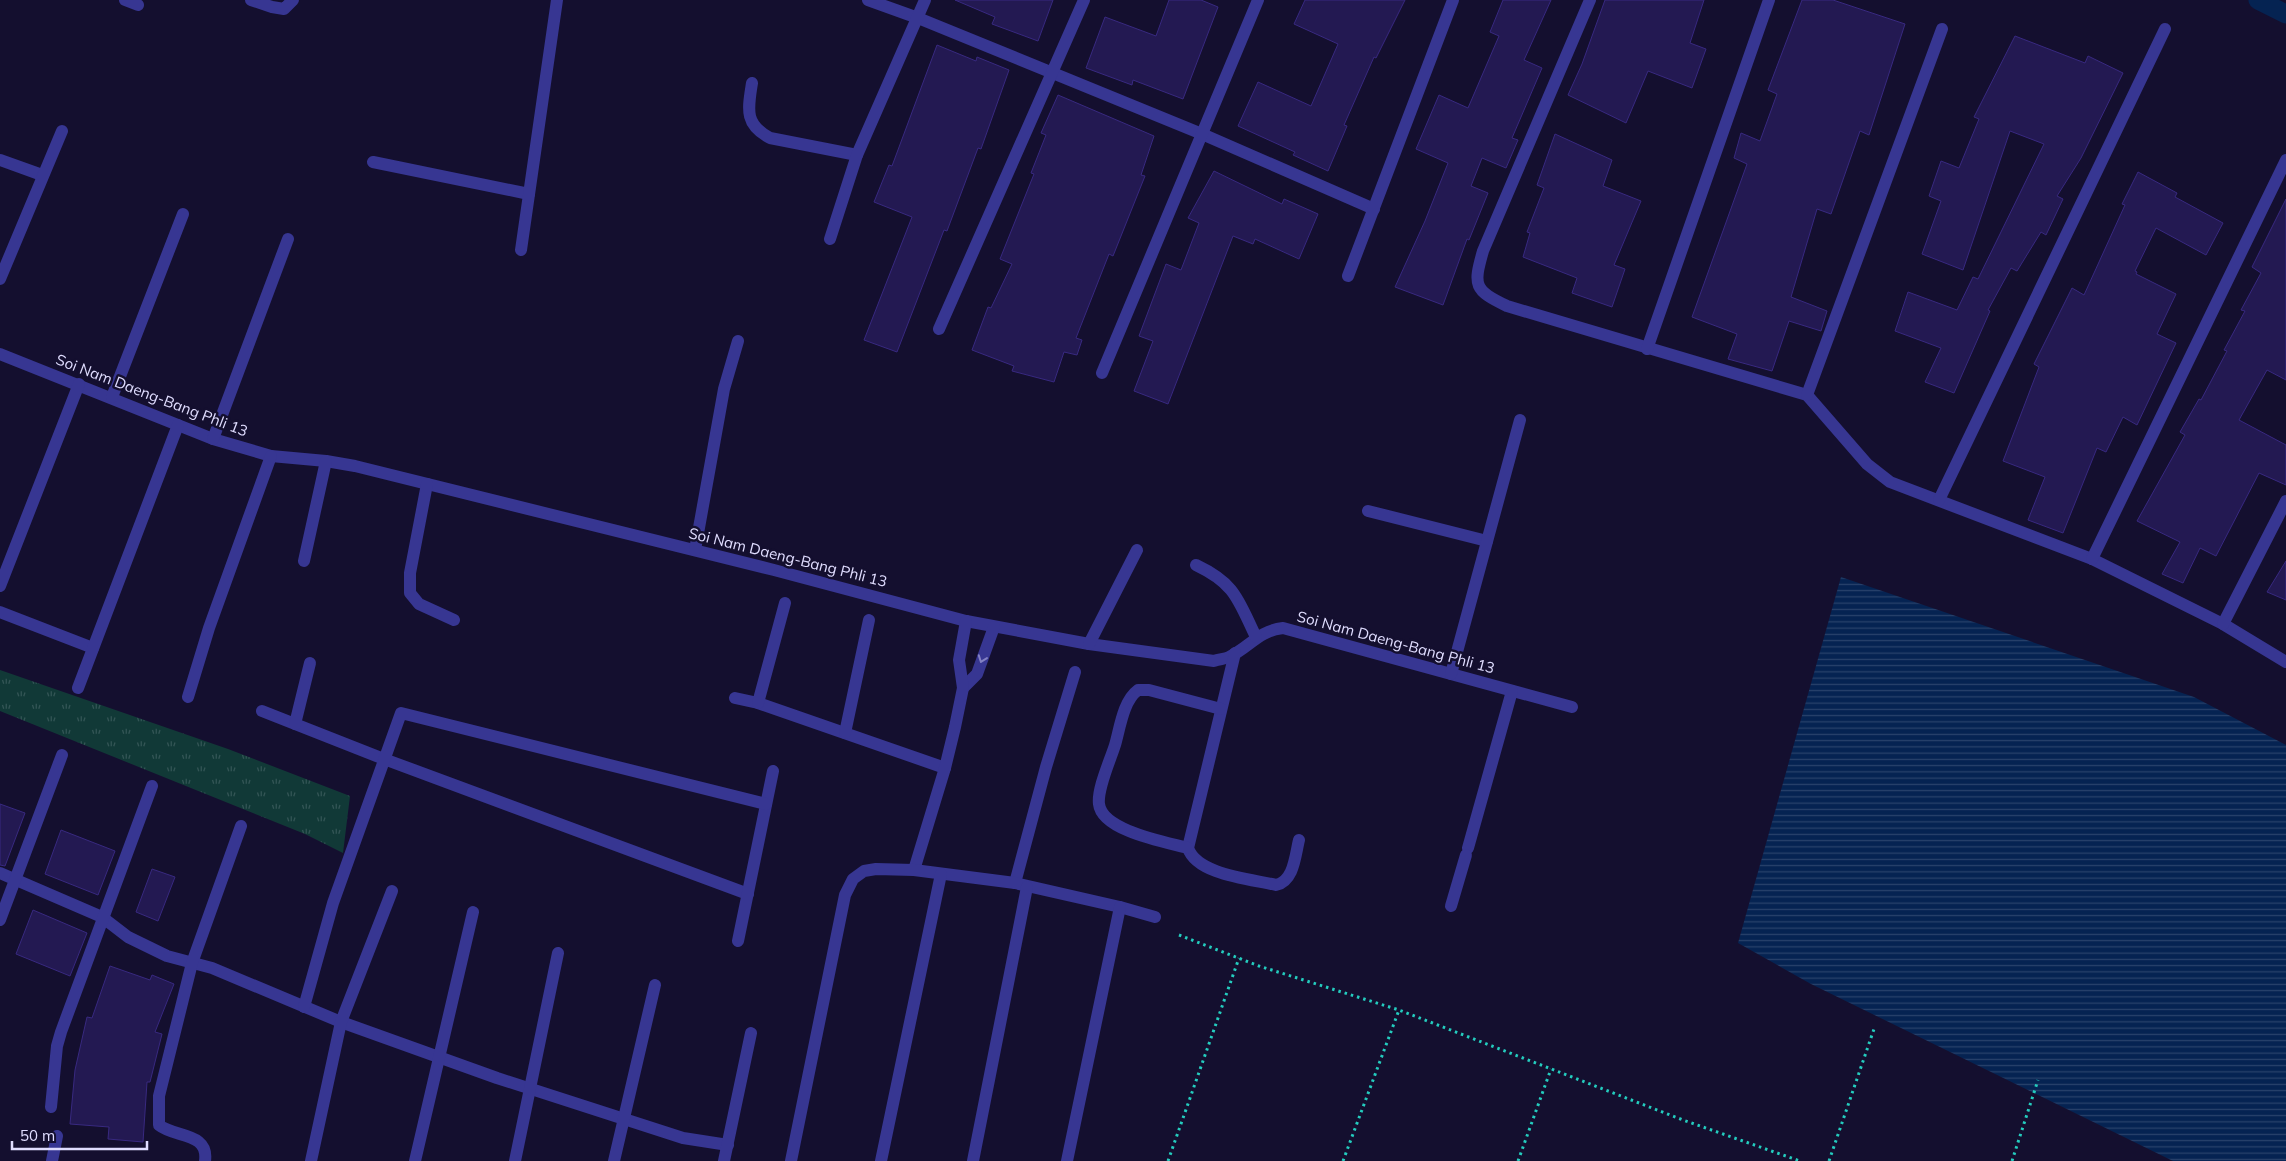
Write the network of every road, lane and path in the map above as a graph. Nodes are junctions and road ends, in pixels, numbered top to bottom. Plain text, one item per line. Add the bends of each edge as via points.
1 (125, 0) edge
2 (251, 0) edge
3 (293, 0) edge
4 (557, 0) edge
5 (868, 0) edge
6 (925, 0) edge
7 (1084, 0) edge
8 (1258, 0) edge
9 (1453, 0) edge
10 (1590, 0) edge
11 (1769, 0) edge
12 (138, 5) dead end
13 (918, 18) junction
14 (1942, 29) dead end
15 (2165, 30) dead end
16 (1052, 75) junction
17 (752, 83) dead end
18 (62, 131) dead end
19 (1202, 134) junction
20 (858, 155) junction
21 (0, 160) edge
22 (2286, 160) edge
23 (372, 162) dead end
24 (42, 175) junction
25 (529, 194) junction
26 (1374, 208) junction
27 (183, 214) dead end
28 (288, 239) dead end
29 (830, 239) dead end
30 (520, 250) dead end
31 (1348, 276) dead end
32 (0, 279) edge
33 (939, 329) dead end
34 (738, 341) dead end
35 (1647, 349) junction
36 (0, 354) edge
37 (1102, 373) dead end
38 (79, 384) junction
39 (1808, 395) junction
40 (112, 397) junction
41 (1520, 420) dead end
42 (178, 425) junction
43 (213, 439) junction
44 (271, 456) junction
45 (326, 461) junction
46 (426, 484) junction
47 (1939, 500) junction
48 (2286, 502) edge
49 (1368, 511) dead end
50 (1487, 541) junction
51 (696, 550) junction
52 (1137, 550) dead end
53 (2092, 559) junction
54 (304, 561) dead end
55 (1196, 565) dead end
56 (0, 586) edge
57 (785, 603) dead end
58 (0, 612) edge
59 (454, 620) dead end
60 (869, 620) dead end
61 (966, 621) junction
62 (2223, 624) junction
63 (994, 626) junction
64 (1256, 637) junction
65 (1089, 644) junction
66 (93, 648) junction
67 (1235, 652) junction
68 (2286, 662) edge
69 (310, 663) dead end
70 (1075, 672) dead end
71 (1451, 674) junction
72 (78, 688) dead end
73 (963, 688) junction
74 (1512, 691) junction
75 (188, 697) dead end
76 (735, 698) dead end
77 (758, 703) junction
78 (1572, 707) dead end
79 (1221, 709) junction
80 (262, 711) dead end
81 (295, 724) junction
82 (844, 733) junction
83 (62, 755) dead end
84 (384, 759) junction
85 (945, 768) junction
86 (773, 771) dead end
87 (152, 786) dead end
88 (766, 804) junction
89 (241, 826) dead end
90 (1299, 840) dead end
91 (1188, 848) junction
92 (914, 870) junction
93 (0, 873) edge
94 (940, 874) junction
95 (16, 880) junction
96 (1015, 883) junction
97 (1028, 887) junction
98 (392, 892) dead end
99 (748, 894) junction
100 (1451, 906) dead end
101 (1120, 907) junction
102 (473, 912) dead end
103 (102, 916) junction
104 (1155, 918) dead end
105 (0, 920) edge
106 (1179, 935) dead end
107 (738, 941) dead end
108 (558, 953) dead end
109 (1239, 958) junction
110 (192, 963) junction
111 (655, 985) dead end
112 (304, 1007) junction
113 (1398, 1010) junction
114 (342, 1022) junction
115 (1874, 1029) dead end
116 (751, 1033) dead end
117 (438, 1057) junction
118 (1551, 1069) junction
119 (2038, 1080) dead end
120 (531, 1089) junction
121 (51, 1107) dead end
122 (623, 1119) junction
123 (57, 1136) dead end
124 (728, 1145) junction
125 (52, 1161) edge
126 (205, 1161) edge
127 (311, 1161) edge
128 (415, 1161) edge
129 (515, 1161) edge
130 (614, 1161) edge
131 (724, 1161) edge
132 (791, 1161) edge
133 (881, 1161) edge
134 (973, 1161) edge
135 (1067, 1161) edge
136 (1168, 1161) edge
137 (1343, 1161) edge
138 (1518, 1161) edge
139 (1800, 1161) edge
140 (1829, 1161) edge
141 (2012, 1161) edge

1 - 12 street
2 - 3 street via 278,9
4 - 25 street
5 - 13 street
6 - 13 street
7 - 16 street
8 - 19 street
9 - 26 street
10 - 35 street via 1483,251 1477,271 1478,285 1484,295 1506,306
11 - 35 street
13 - 16 street
13 - 20 street
14 - 39 street
15 - 47 street
16 - 19 street
16 - 33 street
17 - 20 street via 748,110 757,131 770,138
18 - 24 street
19 - 26 street
19 - 37 street
20 - 29 street
21 - 24 street
22 - 53 street
23 - 25 street
24 - 32 street
25 - 30 street
26 - 31 street
27 - 40 street
28 - 43 street
34 - 51 street via 724,389
35 - 39 street
36 - 38 street, Soi Nam Daeng-Bang Phli 13
38 - 40 street, Soi Nam Daeng-Bang Phli 13
38 - 56 street
39 - 47 street via 1867,464 1890,482
40 - 42 street, Soi Nam Daeng-Bang Phli 13
41 - 50 street
42 - 43 street, Soi Nam Daeng-Bang Phli 13
42 - 66 street
43 - 44 street, Soi Nam Daeng-Bang Phli 13
44 - 45 street, Soi Nam Daeng-Bang Phli 13
44 - 75 street via 209,628
45 - 46 street, Soi Nam Daeng-Bang Phli 13
45 - 54 street
46 - 51 street, Soi Nam Daeng-Bang Phli 13
46 - 59 street via 410,573 410,592 419,604
47 - 53 street
48 - 62 street
49 - 50 street
50 - 71 street
51 - 61 street, Soi Nam Daeng-Bang Phli 13
52 - 65 street
53 - 62 street
55 - 64 street via 1226,582
57 - 77 street
58 - 66 street
60 - 82 street
61 - 63 street, Soi Nam Daeng-Bang Phli 13
61 - 73 street via 959,660
62 - 68 street
63 - 65 street, Soi Nam Daeng-Bang Phli 13
63 -> 73 street via 977,674
64 - 67 street, Soi Nam Daeng-Bang Phli 13
64 - 71 street, Soi Nam Daeng-Bang Phli 13 via 1283,628
65 - 67 street, Soi Nam Daeng-Bang Phli 13 via 1214,661
66 - 72 street
67 - 79 street
69 - 81 street
70 - 96 street
71 - 74 street, Soi Nam Daeng-Bang Phli 13
73 - 85 street
74 - 78 street, Soi Nam Daeng-Bang Phli 13
74 - 100 street
76 - 77 street
77 - 82 street
79 - 91 street
79 - 91 street via 1138,690 1128,702 1101,789 1099,804 1102,813 1118,827
80 - 81 street
81 - 84 street
82 - 85 street
83 - 95 street
84 - 88 street via 401,714
84 - 99 street
84 - 112 street via 333,902
85 - 92 street
86 - 88 street
87 - 103 street
88 - 99 street
89 - 110 street
90 - 91 street via 1289,879 1276,885 1210,870 1196,862
92 - 94 street
92 - 132 street via 876,868 864,871 853,879 845,895
93 - 95 street
94 - 96 street
94 - 133 street
95 - 103 street
95 - 105 street
96 - 97 street
97 - 101 street
97 - 134 street
98 - 114 street
99 - 107 street
101 - 104 street
101 - 135 street
102 - 117 street
103 - 110 street via 128,937 166,956
103 - 121 street via 57,1046
106 - 109 path
108 - 120 street
109 - 113 path
109 - 136 path
110 - 112 street via 212,968
110 - 126 street via 159,1096 158,1114 159,1125 166,1131 197,1139 204,1146
111 - 122 street
112 - 114 street
113 - 118 path
113 - 137 path
114 - 117 street
114 - 127 street
115 - 140 path
116 - 124 street
117 - 120 street
117 - 128 street
118 - 138 path
118 - 139 path
119 - 141 path
120 - 122 street
120 - 129 street
122 - 124 street via 683,1138
122 - 130 street
123 - 125 street
124 - 131 street

